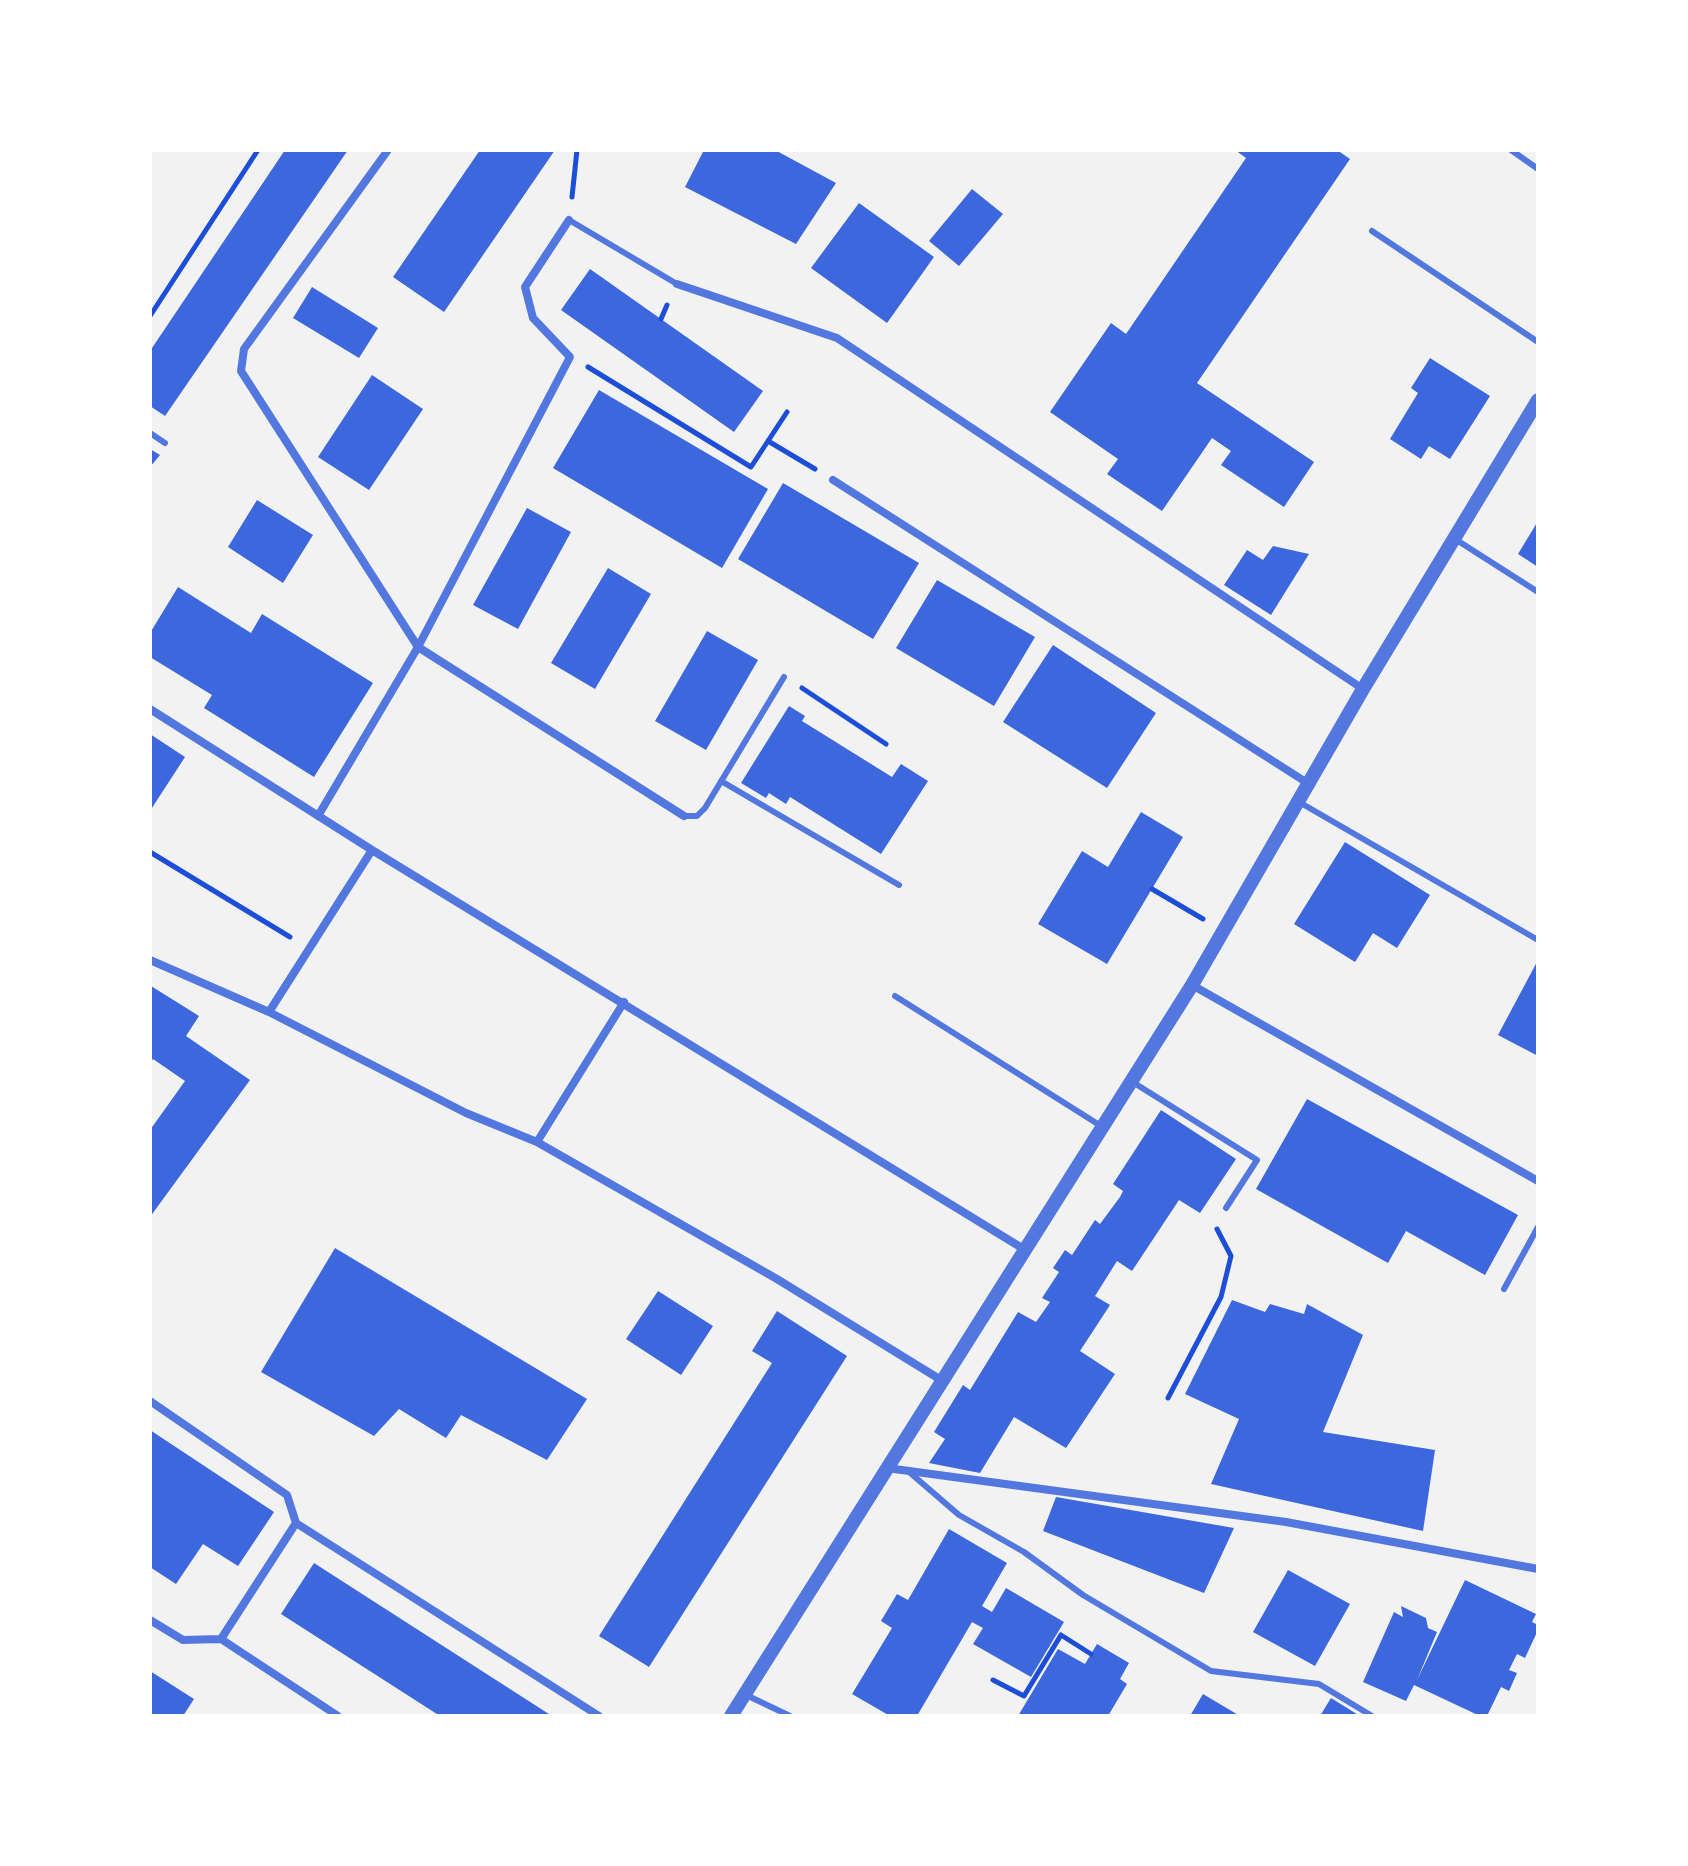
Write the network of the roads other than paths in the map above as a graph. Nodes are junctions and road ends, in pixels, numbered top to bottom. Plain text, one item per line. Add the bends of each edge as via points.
1 (388, 150) edge
2 (1511, 150) edge
3 (1538, 169) edge
4 (569, 220) joint
5 (1372, 231) dead end
6 (677, 284) joint
7 (1538, 342) edge
8 (1538, 400) edge
9 (150, 433) edge
10 (165, 443) dead end
11 (833, 480) road end
12 (1455, 539) junction
13 (1538, 592) edge
14 (418, 647) junction
15 (784, 677) road end
16 (1363, 689) junction
17 (150, 709) edge
18 (721, 781) junction
19 (1309, 784) junction
20 (1299, 802) junction
21 (318, 816) junction
22 (684, 816) joint
23 (372, 850) junction
24 (899, 885) dead end
25 (1538, 940) edge
26 (150, 960) edge
27 (1192, 985) junction
28 (895, 996) dead end
29 (624, 1002) junction
30 (269, 1012) junction
31 (1131, 1081) junction
32 (1102, 1127) junction
33 (537, 1142) junction
34 (1538, 1181) edge
35 (1226, 1208) dead end
36 (1538, 1227) edge
37 (1022, 1248) junction
38 (1504, 1289) dead end
39 (941, 1380) junction
40 (150, 1401) edge
41 (886, 1468) junction
42 (908, 1471) junction
43 (296, 1523) junction
44 (1538, 1569) edge
45 (150, 1620) edge
46 (221, 1639) junction
47 (744, 1694) junction
48 (338, 1716) edge
49 (599, 1716) edge
50 (731, 1716) edge
51 (790, 1716) edge
52 (1372, 1716) edge

1 - 14 street via 244,349 241,371
2 - 3 lane
4 - 6 lane
4 - 14 street via 525,287 533,318 570,357
5 - 7 lane
6 - 16 street via 837,338
8 - 12 street
9 - 10 lane
11 - 19 street
12 - 13 lane
12 - 16 street
14 - 21 street
14 - 22 street
15 - 18 lane
16 - 19 street
17 - 21 street
18 - 22 lane via 697,816
18 - 24 lane
19 - 20 street
20 - 25 lane
20 - 27 street
21 - 23 street
23 - 29 street
23 - 30 street
26 - 30 street
27 - 31 street
27 - 34 street
28 - 32 lane
29 - 33 street
29 - 37 street
30 - 33 street via 466,1113
31 - 32 street
31 - 35 lane via 1257,1160
32 - 37 street
33 - 39 street
36 - 38 lane
37 - 39 street
39 - 41 street
40 - 43 street via 287,1495
41 - 42 street
41 - 47 street
42 - 44 street via 1286,1522
42 - 52 lane via 959,1515 1211,1671 1319,1684
43 - 46 street
43 - 49 street
45 - 46 street via 183,1640
46 - 48 street
47 - 50 street
47 - 51 lane

